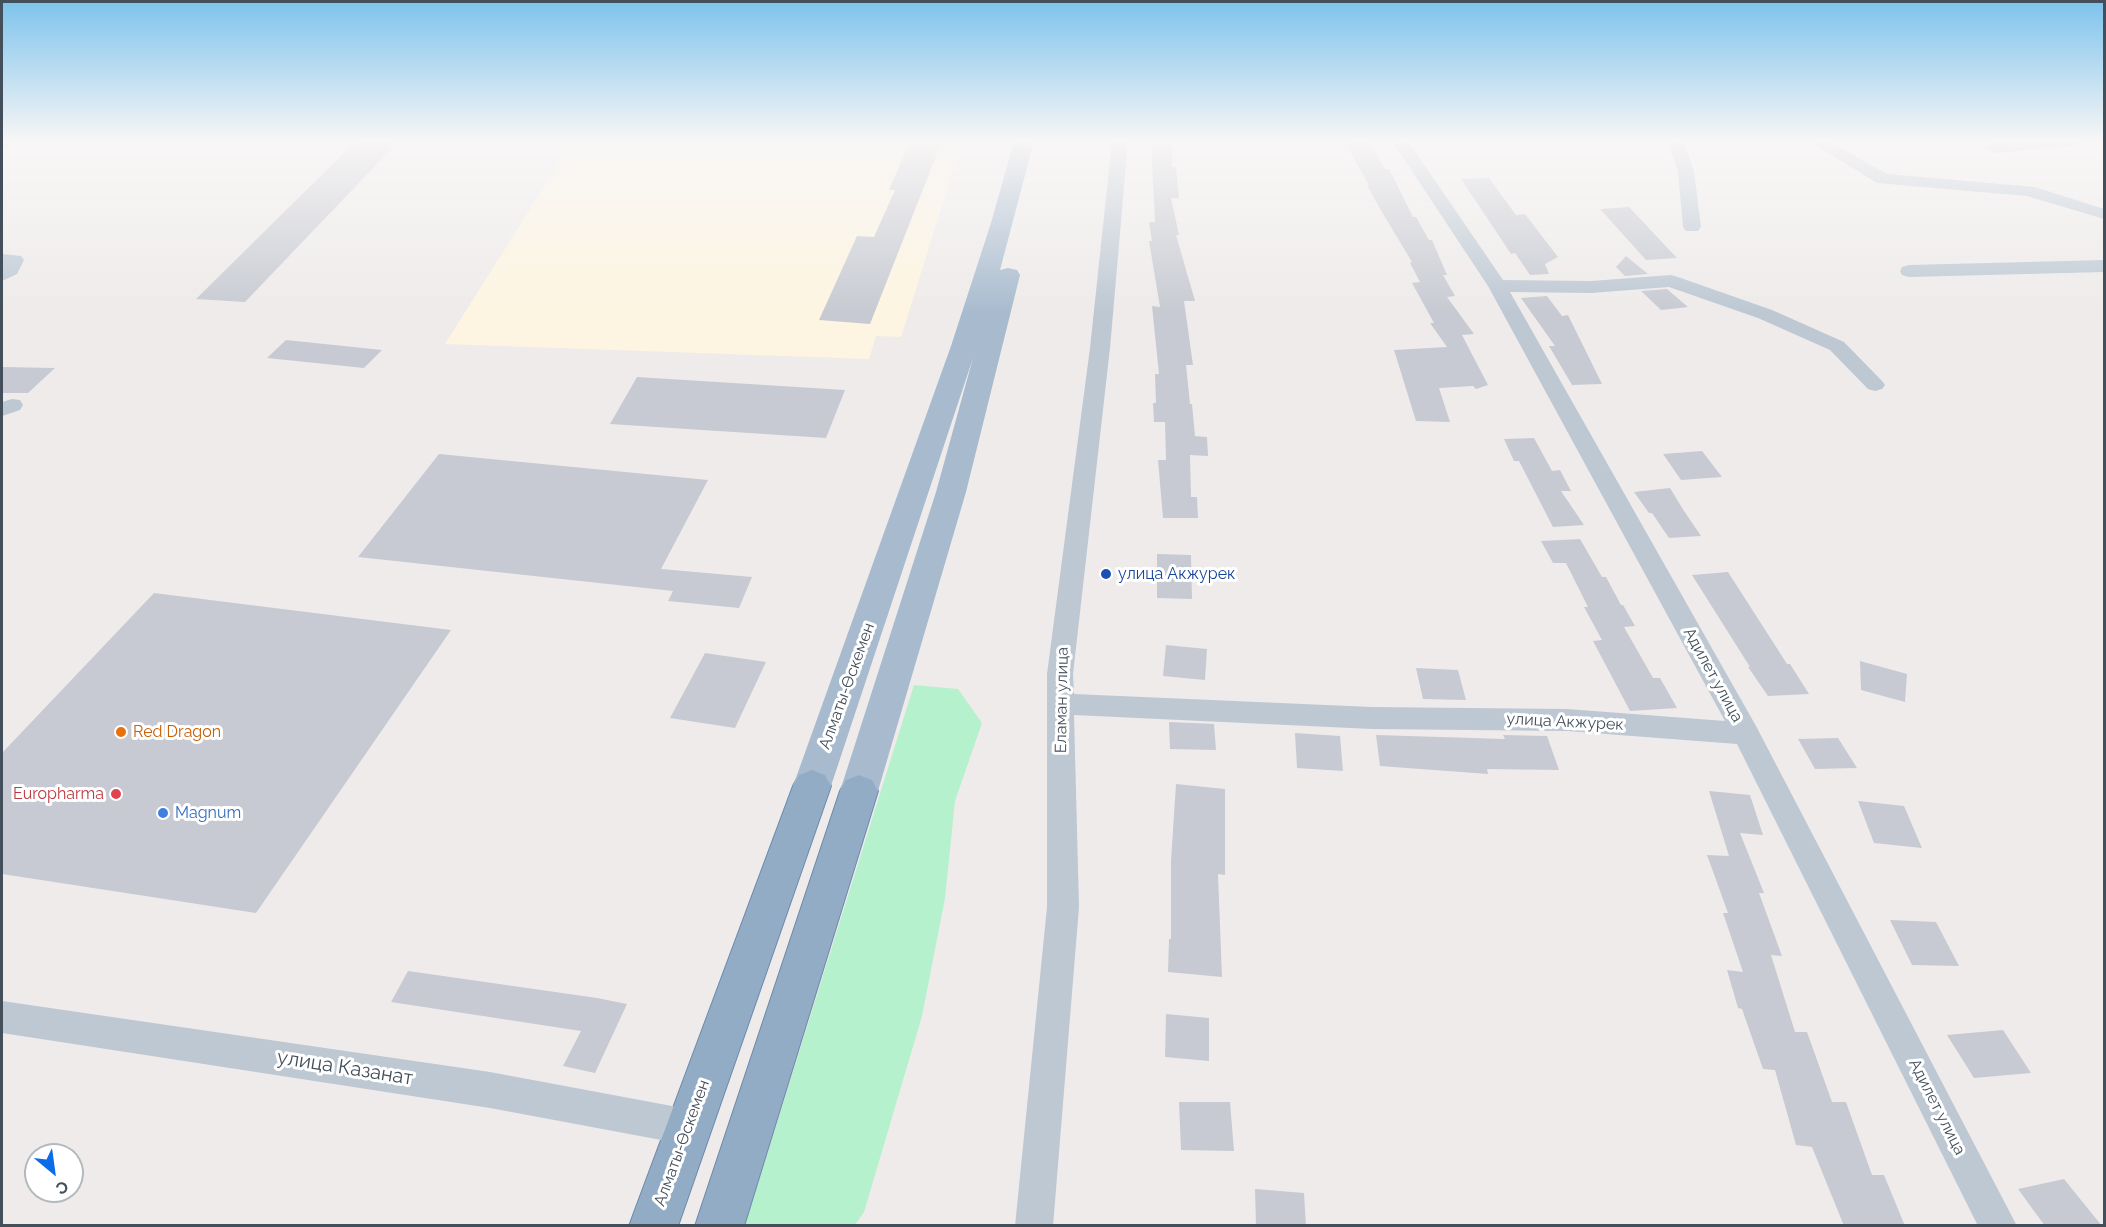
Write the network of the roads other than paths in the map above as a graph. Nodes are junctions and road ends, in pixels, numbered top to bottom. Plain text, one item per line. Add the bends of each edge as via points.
1 (1009, 198) edge
2 (1028, 198) edge
3 (1114, 198) edge
4 (1438, 198) edge
5 (1689, 198) edge
6 (2053, 198) edge
7 (2104, 214) edge
8 (1692, 227) dead end
9 (2, 259) edge
10 (2104, 266) edge
11 (1909, 271) dead end
12 (2, 275) edge
13 (1497, 286) junction
14 (1875, 385) dead end
15 (1060, 704) junction
16 (1746, 734) junction
17 (812, 786) joint
18 (858, 792) joint
19 (2, 1017) edge
20 (688, 1127) junction
21 (653, 1226) edge
22 (719, 1226) edge
23 (1034, 1226) edge
24 (1998, 1226) edge

1 - 17 main road, Алматы-Өскемен via 964,346
2 - 18 main road via 951,492
3 - 15 street, Еламан улица via 1060,674
4 - 13 street, Адилет улица
5 - 8 street
6 - 7 street
9 - 12 street via 15,260
10 - 11 street
13 - 14 street via 1591,287 1671,281 1765,314 1837,346
13 - 16 street, Адилет улица
15 - 16 street, улица Акжурек via 1372,718 1567,720
15 - 23 street, Еламан улица via 1063,907
16 - 24 street, Адилет улица
17 - 20 highway, Алматы-Өскемен
18 - 22 highway
19 - 20 street, улица Казанат via 490,1090
20 - 21 highway, Алматы-Өскемен

